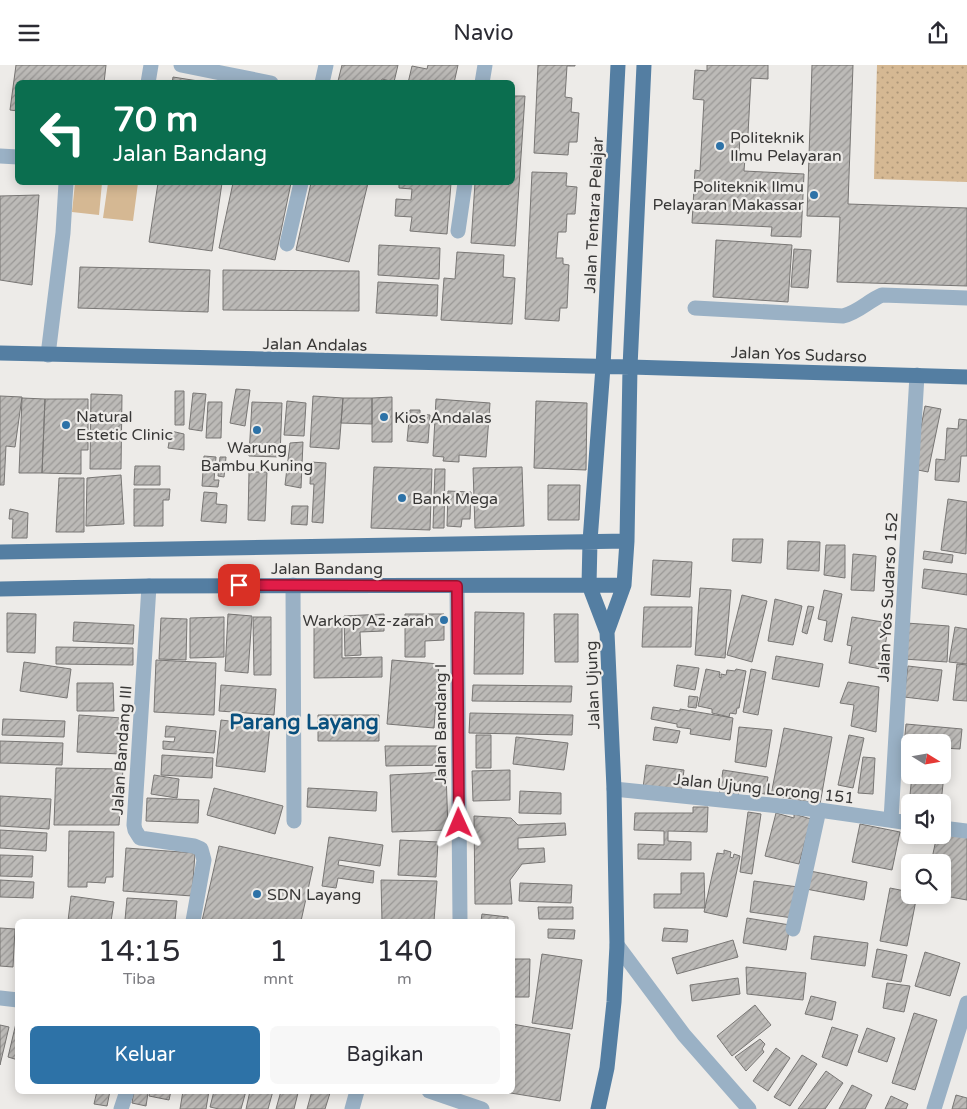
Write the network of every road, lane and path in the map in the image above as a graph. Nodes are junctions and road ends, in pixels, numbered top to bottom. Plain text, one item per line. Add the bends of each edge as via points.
1 (151, 65) edge
2 (181, 65) edge
3 (326, 65) edge
4 (485, 65) edge
5 (618, 65) edge
6 (644, 65) edge
7 (148, 80) edge
8 (256, 80) edge
9 (323, 80) edge
10 (482, 80) edge
11 (0, 156) edge
12 (15, 157) edge
13 (66, 185) edge
14 (301, 185) edge
15 (465, 185) edge
16 (458, 231) dead end
17 (287, 244) dead end
18 (967, 298) edge
19 (695, 308) dead end
20 (0, 353) edge
21 (48, 355) junction
22 (603, 367) junction
23 (630, 367) junction
24 (918, 375) junction
25 (967, 377) edge
26 (590, 541) junction
27 (627, 541) junction
28 (0, 552) edge
29 (294, 585) junction
30 (589, 585) junction
31 (624, 585) junction
32 (148, 586) junction
33 (457, 586) junction
34 (0, 589) edge
35 (607, 632) junction
36 (614, 789) junction
37 (819, 810) junction
38 (891, 820) junction
39 (294, 821) dead end
40 (901, 822) edge
41 (951, 829) edge
42 (967, 831) edge
43 (193, 919) edge
44 (460, 919) edge
45 (793, 929) dead end
46 (618, 945) junction
47 (0, 998) edge
48 (15, 1000) edge
49 (967, 1003) edge
50 (960, 1052) edge
51 (126, 1094) edge
52 (356, 1094) edge
53 (448, 1094) edge
54 (461, 1096) edge
55 (121, 1109) edge
56 (352, 1109) edge
57 (482, 1109) edge
58 (598, 1109) edge
59 (749, 1109) edge
60 (934, 1109) edge

1 - 7 street
2 - 8 street
3 - 9 street
4 - 10 street
5 - 22 main road, Jalan Tentara Pelajar
6 - 23 main road
11 - 12 street
13 - 21 street
14 - 17 street
15 - 16 street
18 - 19 street via 882,295 843,315
20 - 21 main road, Jalan Andalas
21 - 22 main road, Jalan Andalas
22 - 23 main road, Jalan Andalas
22 - 26 main road, Jalan Tentara Pelajar
23 - 24 main road, Jalan Yos Sudarso
23 - 27 main road, Jalan Ujung
24 - 25 main road, Jalan Yos Sudarso
24 - 38 street, Jalan Yos Sudarso 152
26 - 27 main road, Jalan Bandang
26 - 28 main road, Jalan Bandang
26 - 30 main road, Jalan Tentara Pelajar
27 - 31 main road, Jalan Ujung
29 - 32 main road, Jalan Bandang
29 - 33 main road, Jalan Bandang
29 - 39 street
30 - 31 main road, Jalan Bandang
30 - 33 main road, Jalan Bandang
30 - 35 main road
31 - 35 main road, Jalan Ujung
32 - 34 main road, Jalan Bandang
32 - 43 street, Jalan Bandang III via 134,825 140,838 201,849 204,860
33 - 44 street, Jalan Bandang I
35 - 36 main road, Jalan Ujung
36 - 37 street, Jalan Ujung Lorong 151
36 - 46 main road, Jalan Ujung
37 - 38 street, Jalan Ujung Lorong 151
37 - 45 street
38 - 40 street, Jalan Ujung Lorong 151
41 - 42 street
46 - 58 main road, Jalan Ujung via 607,1069
46 - 59 street via 684,1035
47 - 48 street
49 - 50 street
50 - 60 street
51 - 55 street
52 - 56 street
53 - 54 street
54 - 57 street

